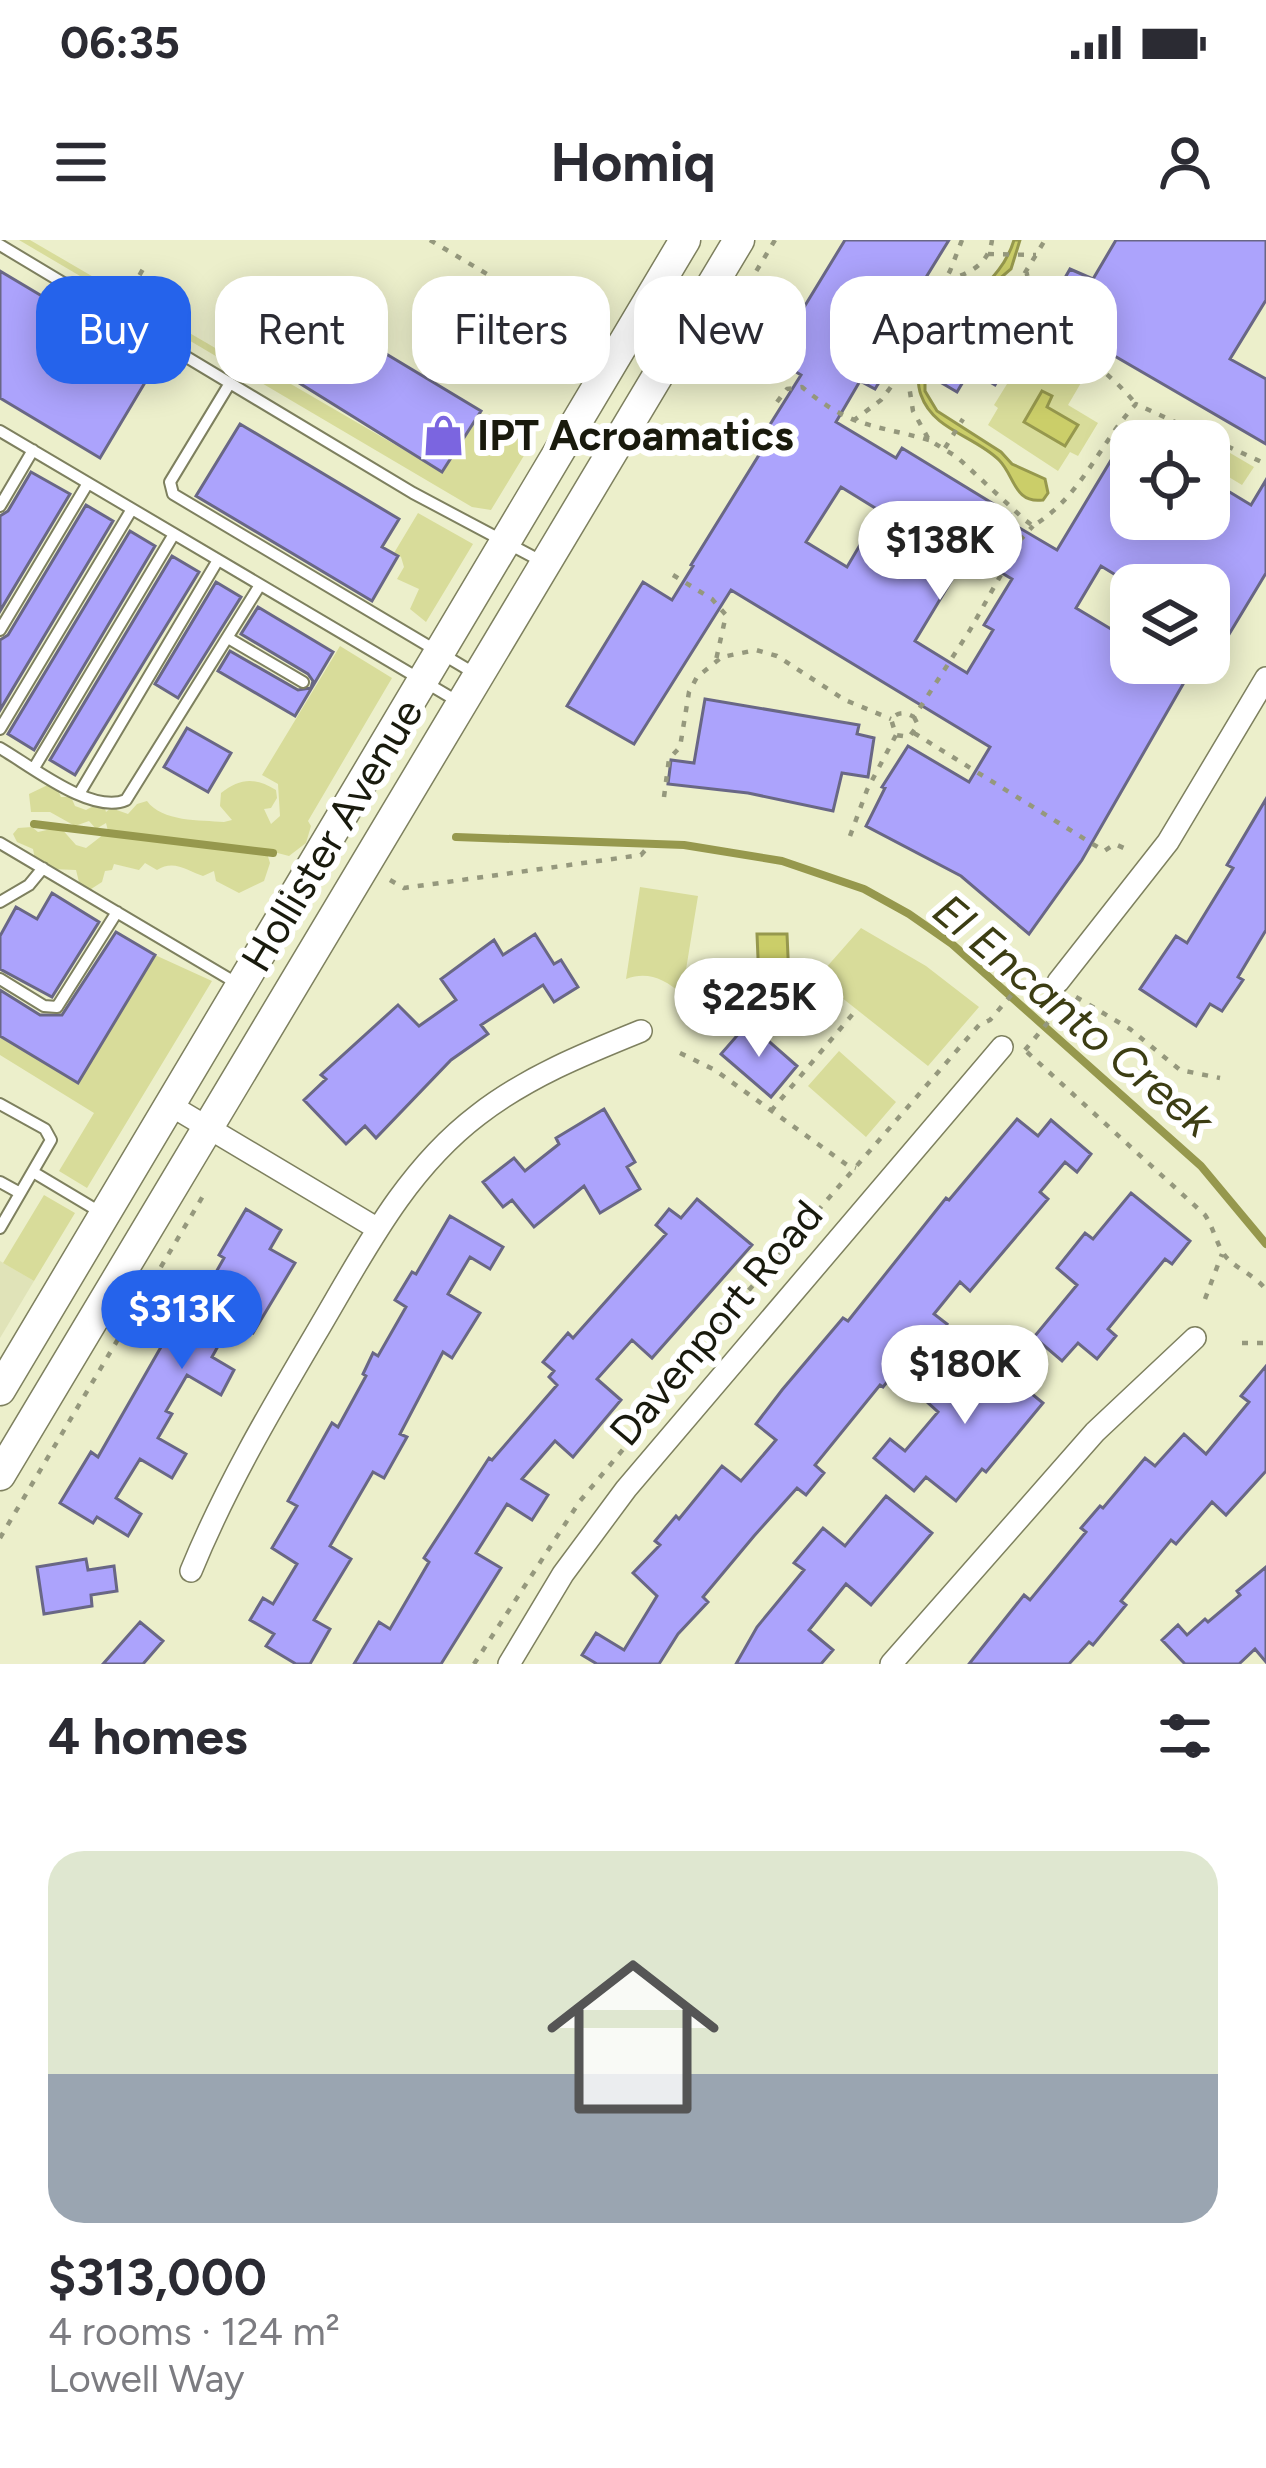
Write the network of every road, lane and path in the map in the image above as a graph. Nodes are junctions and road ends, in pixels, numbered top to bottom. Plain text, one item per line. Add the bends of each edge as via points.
1 (430, 240) edge
2 (685, 240) edge
3 (739, 240) edge
4 (962, 240) edge
5 (992, 240) edge
6 (1045, 240) edge
7 (0, 245) edge
8 (988, 254) junction
9 (1036, 255) junction
10 (143, 269) dead end
11 (1026, 270) junction
12 (139, 276) edge
13 (490, 276) edge
14 (948, 276) edge
15 (956, 276) edge
16 (1022, 276) edge
17 (215, 374) edge
18 (229, 384) edge
19 (232, 384) edge
20 (893, 384) edge
21 (909, 384) edge
22 (777, 402) dead end
23 (1136, 404) junction
24 (963, 419) dead end
25 (853, 421) junction
26 (0, 431) edge
27 (929, 440) junction
28 (945, 448) junction
29 (33, 450) junction
30 (1266, 464) edge
31 (88, 483) junction
32 (0, 506) edge
33 (132, 508) junction
34 (1033, 526) junction
35 (174, 534) junction
36 (506, 541) junction
37 (218, 560) junction
38 (543, 563) junction
39 (673, 575) dead end
40 (260, 585) junction
41 (0, 630) edge
42 (228, 638) junction
43 (440, 652) junction
44 (716, 660) junction
45 (476, 674) junction
46 (1266, 679) edge
47 (423, 680) junction
48 (303, 682) dead end
49 (460, 702) junction
50 (914, 717) junction
51 (891, 719) junction
52 (0, 729) edge
53 (914, 733) junction
54 (896, 735) junction
55 (0, 748) edge
56 (34, 768) junction
57 (79, 794) junction
58 (664, 796) dead end
59 (850, 836) dead end
60 (0, 843) edge
61 (650, 845) dead end
62 (1128, 850) dead end
63 (43, 868) junction
64 (390, 880) dead end
65 (0, 902) edge
66 (117, 912) junction
67 (0, 979) edge
68 (241, 986) junction
69 (1065, 988) joint
70 (1013, 993) dead end
71 (1080, 1001) dead end
72 (857, 1009) dead end
73 (641, 1031) dead end
74 (1040, 1033) dead end
75 (1002, 1047) dead end
76 (680, 1053) dead end
77 (1032, 1056) dead end
78 (1220, 1078) dead end
79 (0, 1104) edge
80 (170, 1105) junction
81 (771, 1111) junction
82 (207, 1126) junction
83 (856, 1168) junction
84 (33, 1172) junction
85 (211, 1181) dead end
86 (0, 1182) edge
87 (20, 1193) junction
88 (103, 1214) junction
89 (0, 1228) edge
90 (378, 1229) junction
91 (1222, 1254) junction
92 (1266, 1290) edge
93 (1205, 1299) dead end
94 (1195, 1338) dead end
95 (1266, 1342) edge
96 (1243, 1343) dead end
97 (0, 1390) edge
98 (0, 1475) edge
99 (0, 1538) edge
100 (191, 1571) dead end
101 (474, 1664) edge
102 (509, 1664) edge
103 (891, 1664) edge

1 - 13 path
2 - 36 main road, Hollister Avenue
3 - 38 main road, Hollister Avenue
4 - 14 path
5 - 8 path
6 - 9 path
7 - 17 lane
8 - 9 path
8 - 15 path
9 - 11 path
10 - 12 path
11 - 16 path
11 - 23 path via 1059,336
18 - 43 lane via 170,482 173,494
19 - 36 lane
20 - 25 path
21 - 27 path
22 - 25 path via 787,389 802,387
23 - 30 path
23 - 34 path via 1080,486
24 - 28 path
25 - 27 path
26 - 29 lane
27 - 28 path
28 - 34 path
29 - 31 lane
29 - 32 lane
31 - 33 lane
31 - 41 lane
33 - 35 lane
33 - 52 lane
34 - 50 path
35 - 37 lane
35 - 56 lane
36 - 38 lane
36 - 43 main road, Hollister Avenue
37 - 40 lane
37 - 57 lane
38 - 45 main road, Hollister Avenue
39 - 44 path via 726,615
40 - 42 lane
40 - 47 lane
42 - 48 lane
42 - 57 lane via 127,800 100,804
43 - 45 lane
43 - 47 main road, Hollister Avenue
44 - 51 path via 740,650 777,656 844,700
44 - 58 path via 689,692
45 - 49 main road, Hollister Avenue
46 - 69 street via 1168,842
47 - 49 lane
47 - 68 main road, Hollister Avenue
49 - 82 main road, Hollister Avenue
50 - 51 path
50 - 53 path
51 - 54 path
53 - 54 path
53 - 62 path via 1104,851 1114,844
54 - 59 path
55 - 56 lane
56 - 57 lane
60 - 63 lane
61 - 64 path via 641,854 404,888
63 - 65 lane
63 - 66 lane
66 - 67 lane via 57,1006
66 - 68 lane
68 - 80 main road, Hollister Avenue
69 - 74 path
70 - 83 path
71 - 78 path via 1180,1070
72 - 81 path
73 - 90 street via 561,1064 477,1115 428,1160
75 - 102 street, Davenport Road via 615,1502
76 - 81 path
77 - 91 path via 1205,1215
79 - 84 lane via 50,1133
80 - 82 street
80 - 88 main road, Hollister Avenue
81 - 83 path
82 - 90 street
82 - 98 main road, Hollister Avenue
83 - 101 path via 593,1485
84 - 87 lane
84 - 88 lane
85 - 99 path
86 - 87 lane
87 - 89 lane
88 - 97 main road, Hollister Avenue
90 - 100 street via 241,1461
91 - 92 path
91 - 93 path
94 - 103 street via 1029,1502
95 - 96 path

